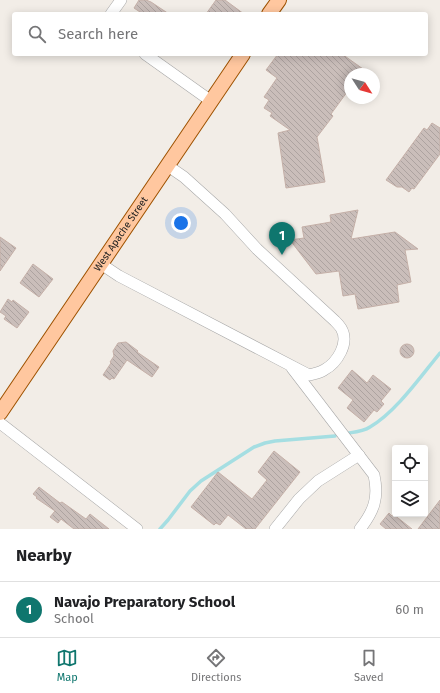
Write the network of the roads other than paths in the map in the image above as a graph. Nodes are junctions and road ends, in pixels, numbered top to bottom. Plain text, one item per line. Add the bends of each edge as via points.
1 (121, 0) edge
2 (279, 0) edge
3 (112, 12) edge
4 (270, 12) edge
5 (148, 56) edge
6 (241, 56) edge
7 (211, 101) junction
8 (168, 166) junction
9 (102, 264) junction
10 (290, 365) junction
11 (0, 413) edge
12 (0, 423) edge
13 (359, 455) junction
14 (137, 529) edge
15 (275, 529) edge
16 (360, 529) edge

1 - 3 lane
2 - 4 main road
5 - 7 lane
6 - 7 main road, West Apache Street
7 - 8 main road, West Apache Street
8 - 9 main road, West Apache Street
8 - 10 lane via 225,214 257,249 341,328 341,353 332,365 309,375
9 - 10 lane via 119,276
9 - 11 main road, West Apache Street
10 - 13 lane
12 - 14 lane
13 - 15 lane via 318,481 299,499
13 - 16 lane via 374,475 377,489 375,503

